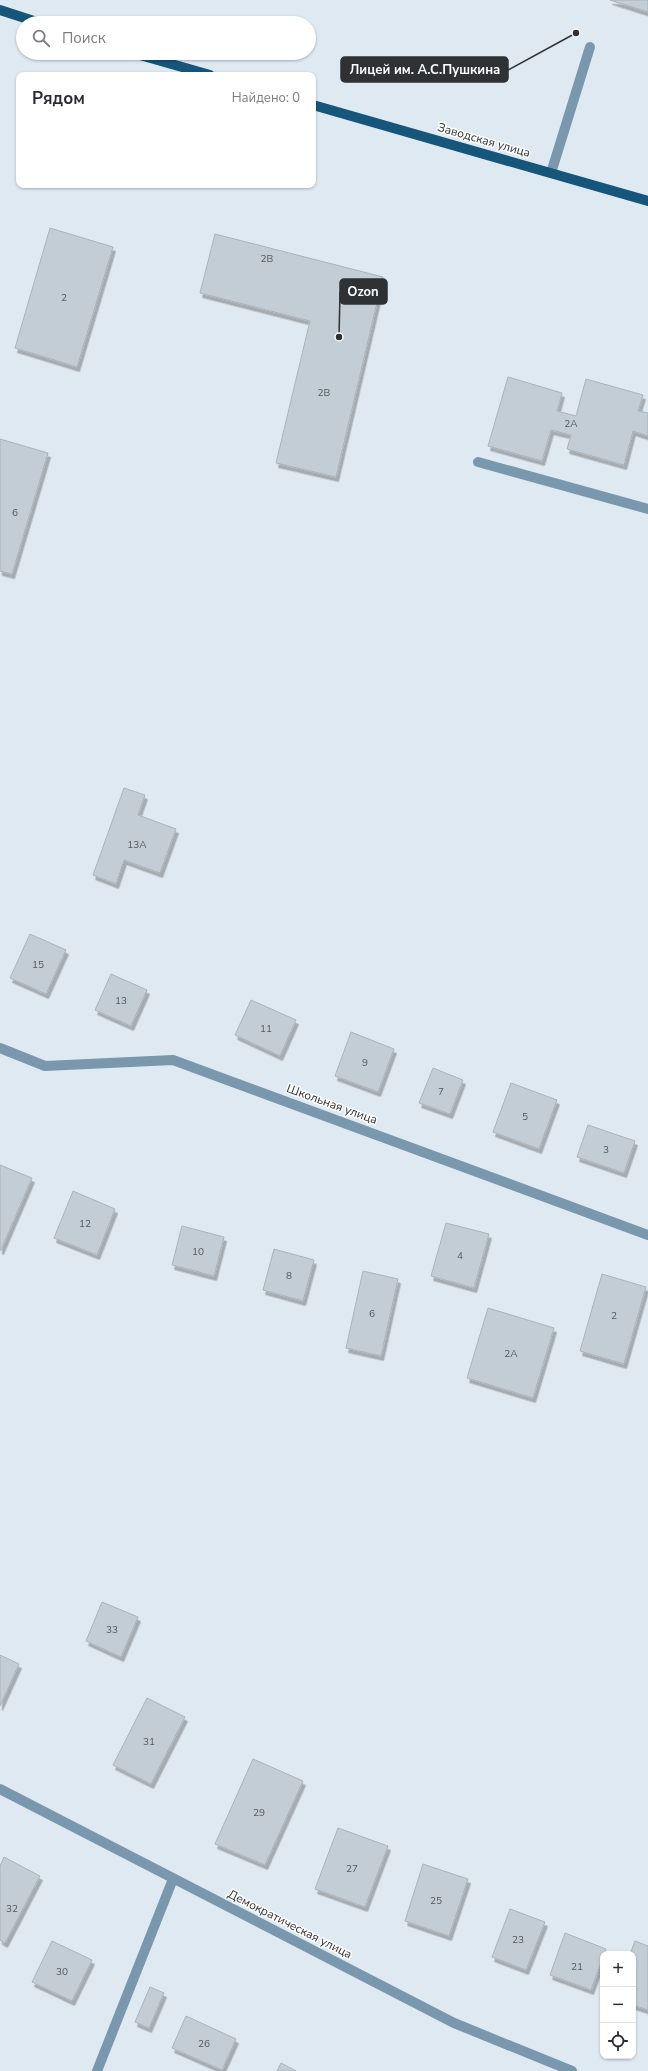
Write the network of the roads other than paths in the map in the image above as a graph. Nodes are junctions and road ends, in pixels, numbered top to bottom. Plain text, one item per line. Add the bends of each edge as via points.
1 (0, 10) edge
2 (18, 16) edge
3 (590, 47) dead end
4 (158, 60) edge
5 (200, 72) edge
6 (316, 106) edge
7 (551, 173) junction
8 (648, 201) edge
9 (478, 462) dead end
10 (648, 509) edge
11 (0, 1048) edge
12 (648, 1235) edge
13 (0, 1789) edge
14 (173, 1879) junction
15 (97, 2071) edge
16 (572, 2071) edge

1 - 2 main road
3 - 7 street
4 - 5 main road
6 - 7 main road, Заводская улица
7 - 8 main road, Заводская улица
9 - 10 street
11 - 12 street, Школьная улица via 45,1066 173,1060
13 - 14 street, Демократическая улица
14 - 15 street
14 - 16 street, Демократическая улица via 454,2023

